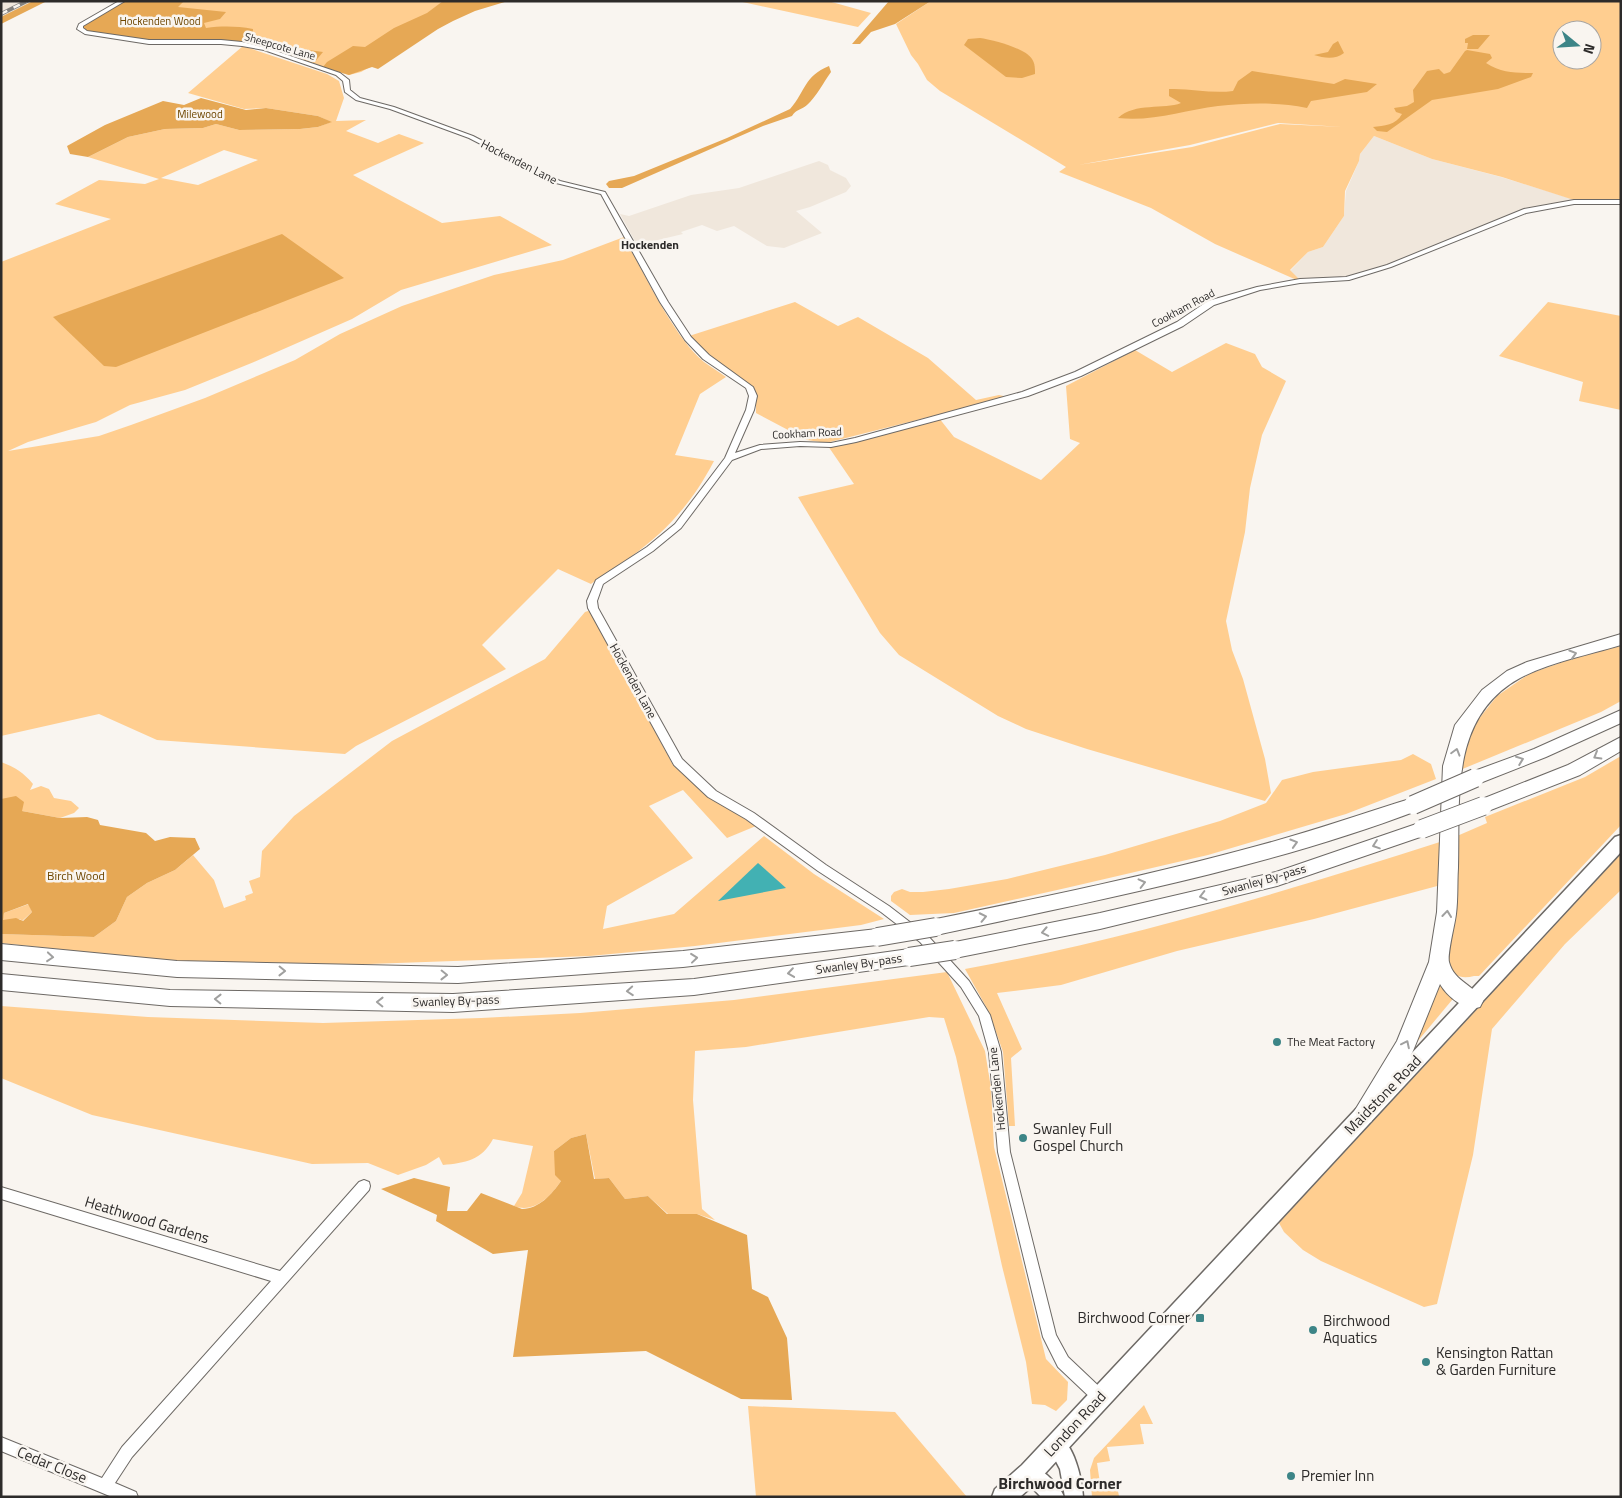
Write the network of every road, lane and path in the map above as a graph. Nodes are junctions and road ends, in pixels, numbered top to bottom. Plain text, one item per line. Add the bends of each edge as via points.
1 (123, 1) edge
2 (346, 80) joint
3 (1621, 202) edge
4 (738, 439) junction
5 (760, 447) junction
6 (729, 458) junction
7 (1621, 639) edge
8 (1621, 716) edge
9 (1621, 743) edge
10 (1621, 841) edge
11 (1, 952) edge
12 (1439, 962) junction
13 (1, 982) edge
14 (1473, 1001) junction
15 (1363, 1115) junction
16 (364, 1186) dead end
17 (1, 1193) edge
18 (283, 1278) junction
19 (1145, 1349) joint
20 (1100, 1397) junction
21 (1, 1444) edge
22 (1056, 1444) junction
23 (1030, 1473) junction
24 (105, 1486) junction
25 (130, 1496) edge
26 (1003, 1497) edge
27 (1055, 1497) edge
28 (1074, 1497) edge

1 - 2 street, Sheepcote Lane via 88,19 80,29 149,42 221,42 254,46 338,74
2 - 4 street, Hockenden Lane via 347,91 358,99 471,137 558,182 603,193 688,338 706,357 749,387 752,396 750,410
3 - 5 street, Cookham Road via 1574,202 1524,211 1389,266 1347,279 1300,281 1258,288 1211,303 1180,324 1078,374 1025,394 831,445
4 - 5 street, Cookham Road
4 - 6 street, Hockenden Lane
5 - 6 street, Cookham Road
6 - 20 street, Hockenden Lane via 678,526 600,582 592,601 593,608 678,762 712,794 750,816 924,939 965,984 984,1015 995,1052 1004,1152 1050,1337 1062,1362
12 -> 7 highway via 1447,912 1452,766 1464,725 1488,694 1513,675
11 -> 8 highway, Swanley By-pass, bridge via 177,969 458,975 683,959 877,937 1087,896 1247,857 1413,805
9 -> 13 highway, Swanley By-pass, bridge via 1574,770 1484,806 1277,878 1100,921 909,957 694,987 453,1003 170,998
10 - 14 main road, Maidstone Road
12 - 14 highway via 1452,986
15 -> 12 highway via 1406,1045
14 - 15 main road, Maidstone Road
15 - 19 main road, Maidstone Road
16 - 18 street
17 - 18 street, Heathwood Gardens
18 - 24 street via 127,1452
19 - 20 main road, London Road
20 - 22 main road, London Road
21 - 24 street, Cedar Close
22 - 23 main road, London Road
22 - 28 street via 1065,1456
23 - 26 main road, London Road
23 - 27 street
24 - 25 street, Cedar Close

